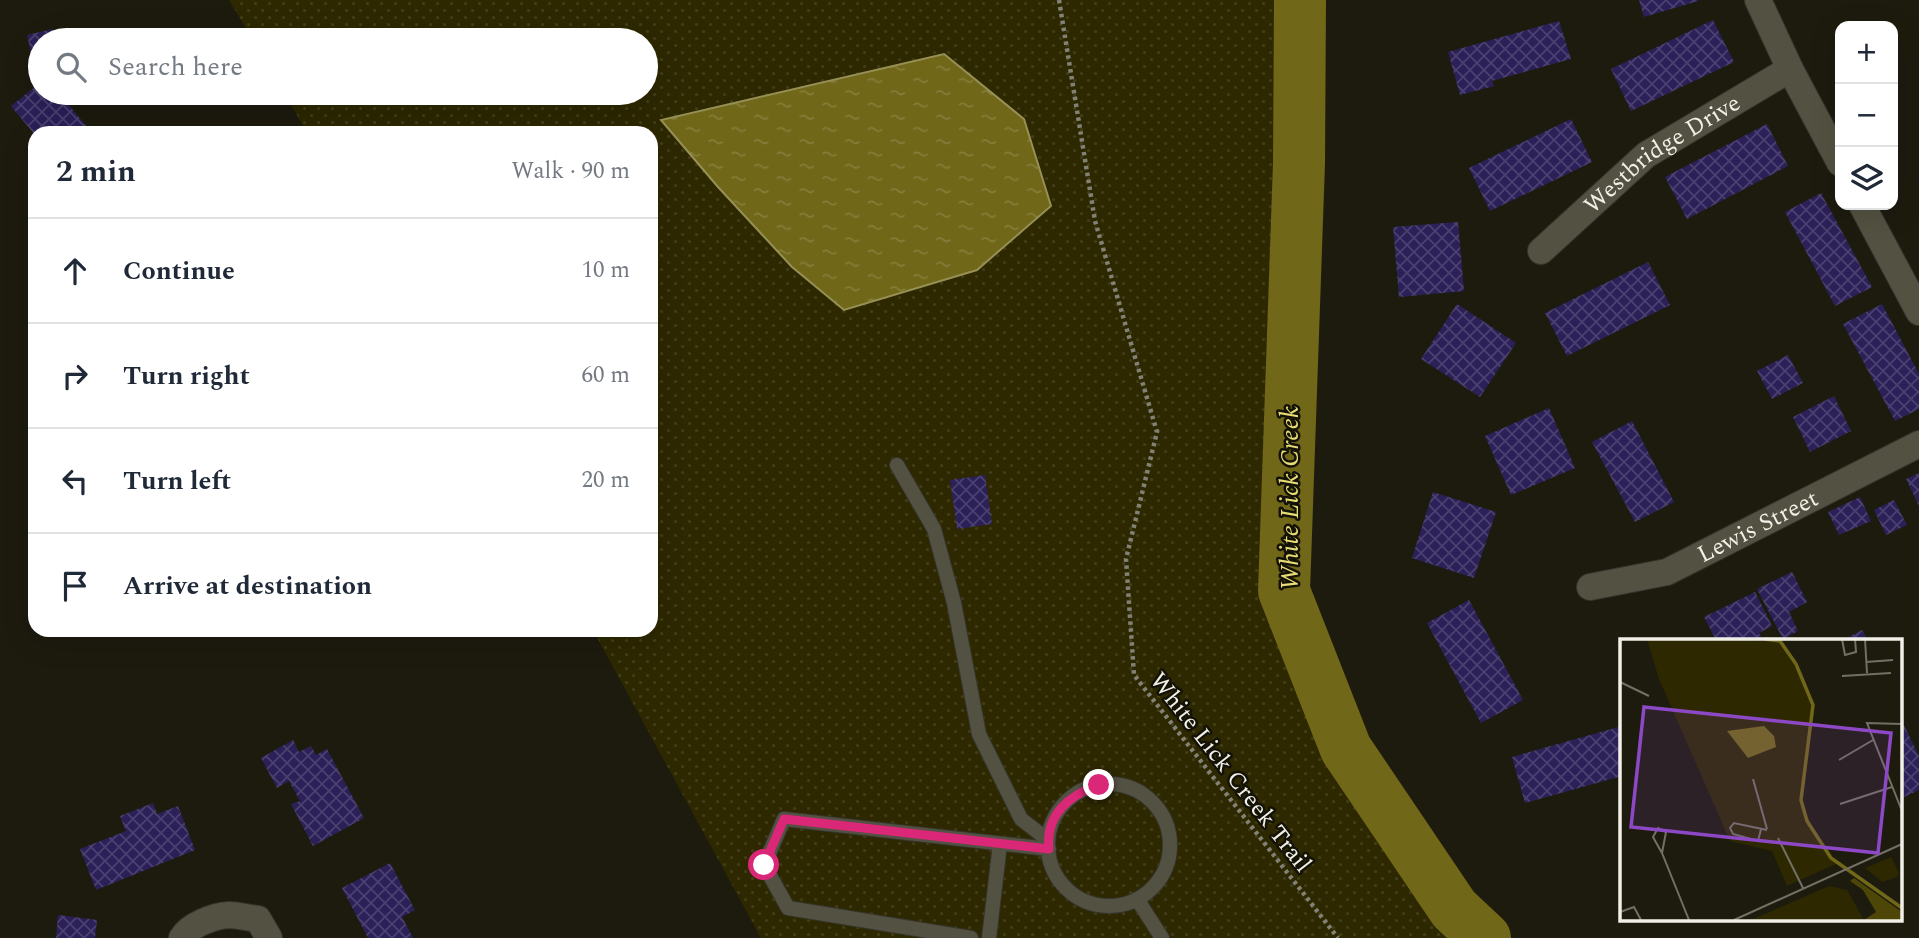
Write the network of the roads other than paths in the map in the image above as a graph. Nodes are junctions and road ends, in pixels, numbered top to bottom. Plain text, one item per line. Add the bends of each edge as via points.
1 (1758, 0) edge
2 (1790, 69) junction
3 (1835, 154) edge
4 (1865, 210) edge
5 (1541, 251) dead end
6 (1919, 312) edge
7 (1919, 444) edge
8 (897, 465) dead end
9 (1590, 587) dead end
10 (1000, 844) junction
11 (1049, 845) junction
12 (1137, 899) junction
13 (182, 938) edge
14 (269, 938) edge
15 (971, 938) edge
16 (989, 938) edge
17 (1163, 938) edge

1 - 2 street
2 - 3 street
2 - 5 street, Westbridge Drive via 1646,155
4 - 6 street
7 - 9 street, Lewis Street via 1667,572
8 - 11 lane via 934,529 954,603 979,734 1021,819
10 - 11 lane
10 - 15 lane via 784,819 764,865 788,908
10 - 16 lane
11 - 12 lane via 1058,879 1072,894 1110,906
11 - 12 lane via 1053,820 1080,792 1099,785 1137,791 1165,819 1170,838 1169,858 1161,877
12 - 17 lane
13 - 14 street via 205,921 229,915 258,919

